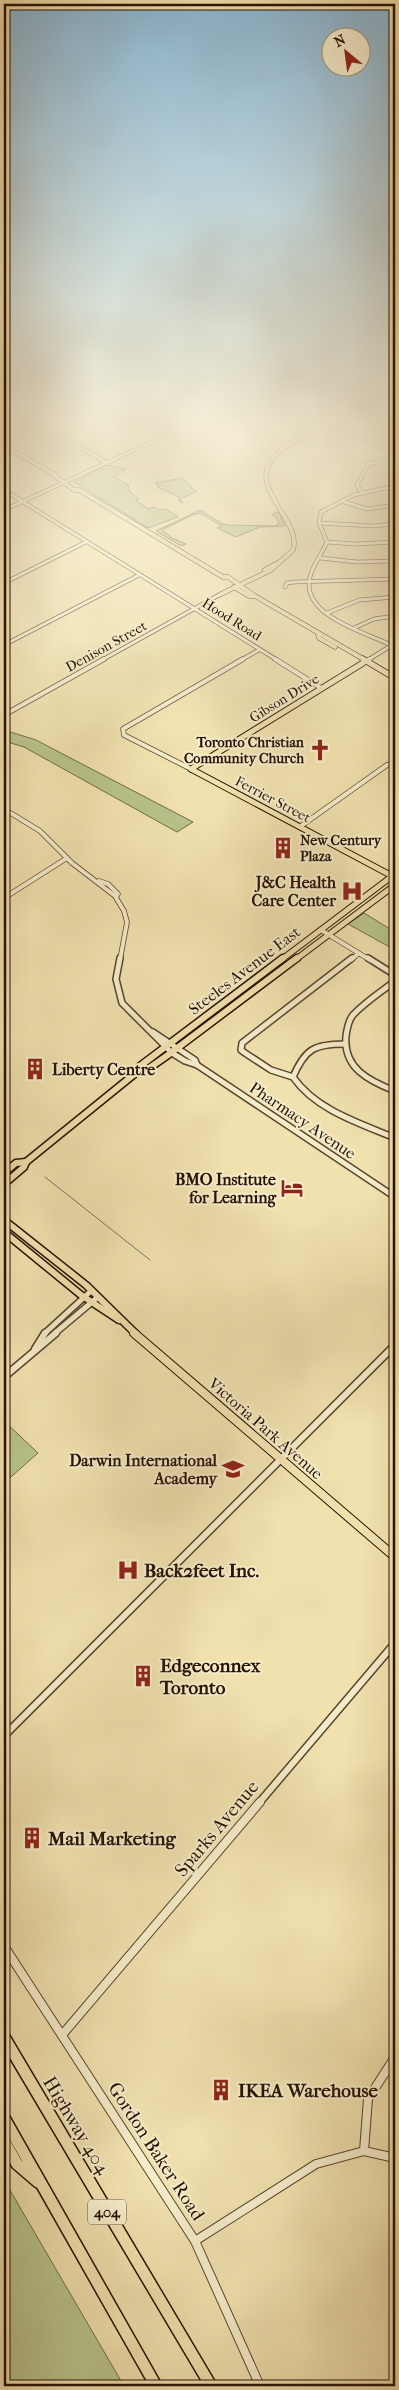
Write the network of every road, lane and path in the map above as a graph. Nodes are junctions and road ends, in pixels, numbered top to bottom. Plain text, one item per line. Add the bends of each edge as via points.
1 (71, 533) edge
2 (149, 533) edge
3 (292, 533) edge
4 (323, 533) edge
5 (86, 542) junction
6 (328, 542) junction
7 (395, 542) edge
8 (320, 558) junction
9 (395, 561) edge
10 (282, 562) junction
11 (264, 570) joint
12 (139, 575) junction
13 (395, 579) edge
14 (4, 582) edge
15 (309, 582) junction
16 (237, 586) junction
17 (285, 587) dead end
18 (219, 596) joint
19 (395, 597) edge
20 (196, 610) junction
21 (327, 613) junction
22 (395, 616) edge
23 (354, 628) junction
24 (4, 645) edge
25 (393, 646) edge
26 (258, 650) junction
27 (365, 662) junction
28 (395, 678) edge
29 (395, 683) edge
30 (321, 688) junction
31 (4, 715) edge
32 (395, 763) edge
33 (191, 769) junction
34 (4, 809) edge
35 (301, 826) junction
36 (67, 858) junction
37 (394, 876) edge
38 (395, 885) edge
39 (4, 898) edge
40 (321, 930) junction
41 (327, 935) junction
42 (358, 954) junction
43 (395, 974) edge
44 (395, 981) edge
45 (168, 1044) junction
46 (345, 1044) junction
47 (175, 1050) junction
48 (138, 1072) junction
49 (293, 1077) junction
50 (395, 1091) edge
51 (395, 1138) edge
52 (26, 1162) junction
53 (4, 1173) edge
54 (4, 1184) edge
55 (395, 1196) edge
56 (4, 1220) edge
57 (4, 1232) edge
58 (91, 1291) junction
59 (84, 1296) junction
60 (98, 1297) junction
61 (91, 1303) junction
62 (119, 1320) junction
63 (395, 1345) edge
64 (30, 1356) junction
65 (4, 1378) edge
66 (280, 1459) junction
67 (395, 1557) edge
68 (395, 1643) edge
69 (4, 1736) edge
70 (4, 1946) edge
71 (62, 2035) junction
72 (4, 2037) edge
73 (395, 2057) edge
74 (4, 2118) edge
75 (4, 2141) edge
76 (364, 2151) junction
77 (395, 2158) edge
78 (42, 2184) junction
79 (195, 2241) junction
80 (156, 2386) edge
81 (211, 2386) edge
82 (260, 2386) edge

1 - 5 street, Hood Road
2 - 16 main road
3 - 10 main road, Denison Street via 295,539 293,549
4 - 6 street
5 - 12 street, Hood Road
5 - 14 street
6 - 7 street
6 - 8 street
8 - 9 street via 357,562
8 - 15 street
10 - 11 street, Denison Street
10 - 16 main road, Denison Street
11 - 16 main road, Denison Street
12 - 20 street, Hood Road
12 - 24 street
13 - 15 street
15 - 17 street via 290,582 284,584
15 - 21 street via 314,604
16 - 18 main road, Denison Street
16 - 27 main road via 318,634 319,638
18 - 20 street, Denison Street
19 - 21 street via 359,600
20 - 26 street, Hood Road
20 - 31 street, Denison Street
21 - 23 street
22 - 23 street via 374,619
23 - 25 street
25 - 27 street
26 - 30 street, Hood Road
26 - 33 street, Ferrier Street via 123,730 124,735
27 - 28 main road
27 - 29 main road
27 - 30 main road, Gibson Drive
30 - 33 main road, Gibson Drive
32 - 35 street via 387,765
33 - 35 main road, Ferrier Street
34 - 36 street via 39,830
35 - 37 main road, Ferrier Street
36 - 39 street
36 - 45 street, Pharmacy Avenue via 116,897 124,911 126,923 115,976 117,990 128,1012
37 - 40 main road, Steeles Avenue East
38 - 41 main road, Steeles Avenue East
40 - 41 street
40 - 45 main road, Steeles Avenue East
41 - 42 street
41 - 47 main road, Steeles Avenue East
42 - 43 street
42 - 49 street via 242,1043 241,1050 245,1053 271,1070
44 - 46 street via 350,1019
45 - 47 street, Pharmacy Avenue
45 - 48 main road, Steeles Avenue East via 140,1066
46 - 49 street via 325,1043 313,1047 303,1054
46 - 50 street via 350,1063 362,1076
47 - 48 main road, Steeles Avenue East via 146,1071
47 - 55 street, Pharmacy Avenue via 190,1064 197,1065
48 - 52 main road, Steeles Avenue East
49 - 51 street via 300,1089 350,1121
52 - 53 main road, Steeles Avenue East via 16,1163
52 - 54 main road, Steeles Avenue East
56 - 58 main road, Victoria Park Avenue
57 - 59 main road, Victoria Park Avenue
58 - 59 street
58 - 60 main road, Victoria Park Avenue
59 - 61 main road, Victoria Park Avenue
59 - 64 street via 47,1329
60 - 61 street
60 - 62 main road, Victoria Park Avenue via 118,1314
61 - 62 main road, Victoria Park Avenue
61 - 64 street
62 - 66 main road, Victoria Park Avenue
63 - 66 street
64 - 65 street
66 - 67 main road, Victoria Park Avenue
66 - 69 street
68 - 71 street, Sparks Avenue
70 - 71 street, Gordon Baker Road
71 - 79 street, Gordon Baker Road
72 - 81 highway, Highway 404 / 404
73 - 76 street via 368,2099
74 - 78 highway, 404
75 - 78 highway via 17,2164
76 - 77 street
76 - 79 street via 316,2164
78 - 80 highway, 404
79 - 82 street, Gordon Baker Road

